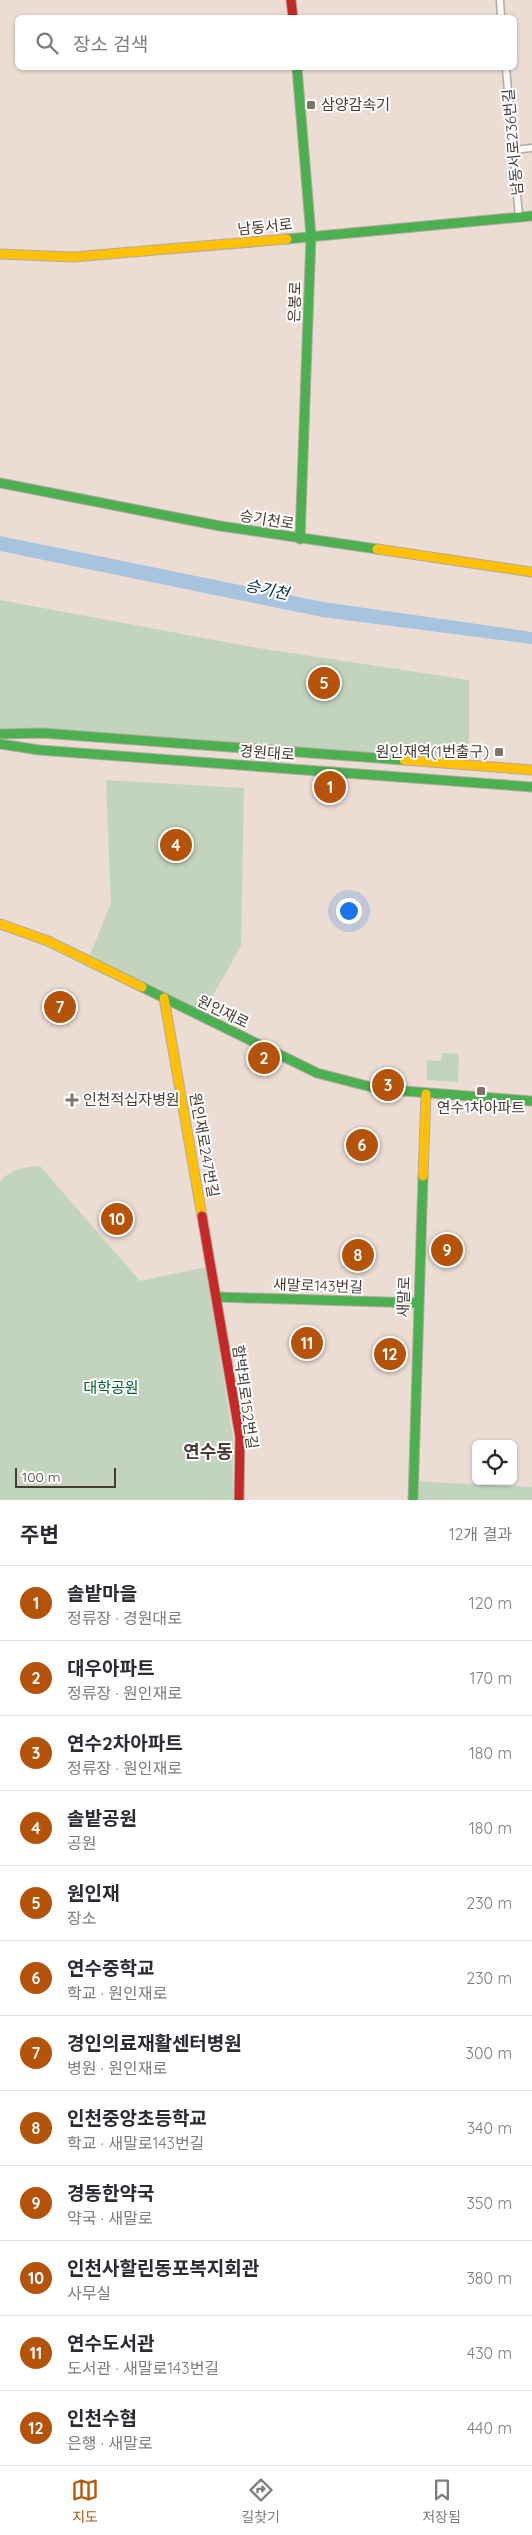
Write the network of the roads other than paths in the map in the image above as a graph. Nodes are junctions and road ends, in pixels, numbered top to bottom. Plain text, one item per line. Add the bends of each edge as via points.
1 (291, 0) edge
2 (500, 0) edge
3 (293, 15) edge
4 (502, 15) edge
5 (297, 70) edge
6 (506, 70) edge
7 (532, 148) edge
8 (513, 150) junction
9 (532, 216) edge
10 (519, 217) junction
11 (311, 236) junction
12 (0, 254) edge
13 (0, 483) edge
14 (300, 539) junction
15 (532, 572) edge
16 (0, 734) edge
17 (0, 744) edge
18 (532, 770) edge
19 (532, 788) edge
20 (0, 924) edge
21 (164, 998) junction
22 (426, 1094) junction
23 (532, 1100) edge
24 (217, 1298) junction
25 (418, 1303) junction
26 (239, 1500) edge
27 (413, 1500) edge

1 - 3 main road
2 - 4 street
5 - 11 main road, 은봉로
6 - 8 street, 남동서로236번길
7 - 8 street
8 - 10 street, 남동서로236번길
9 - 10 main road, 남동서로
10 - 11 main road, 남동서로
11 - 12 main road, 남동서로 via 73,257
11 - 14 main road, 은봉로
13 - 14 main road, 승기천로 via 211,525
14 - 15 main road, 승기천로
16 - 18 main road, 경원대로 via 42,733
17 - 19 main road, 경원대로 via 39,750
20 - 21 main road, 원인재로 via 48,941
21 - 22 main road, 원인재로 via 317,1073 379,1089
21 - 24 main road, 원인재로247번길
22 - 23 main road, 원인재로
22 - 25 main road, 새말로
24 - 25 main road, 새말로143번길
24 - 26 main road, 함박뫼로152번길 via 240,1437
25 - 27 main road, 새말로

